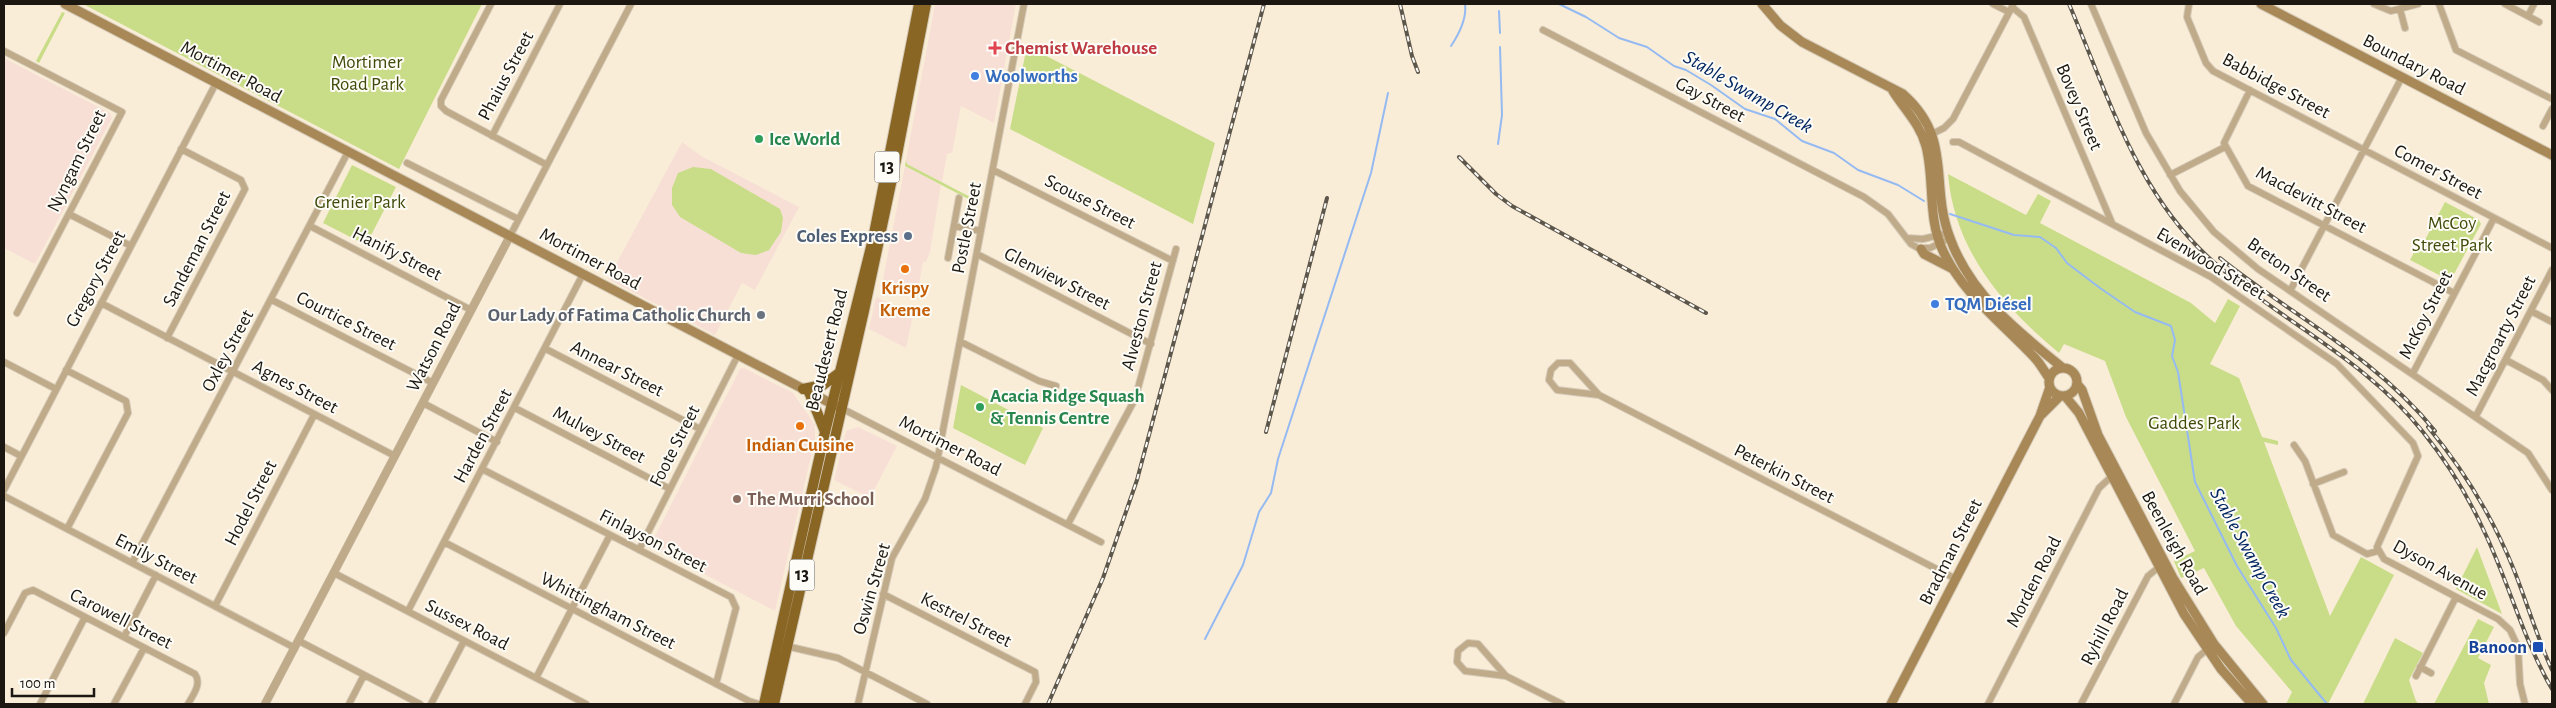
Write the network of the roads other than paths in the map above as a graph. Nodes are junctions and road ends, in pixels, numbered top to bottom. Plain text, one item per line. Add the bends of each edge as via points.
1 (65, 4) edge
2 (491, 4) edge
3 (560, 4) edge
4 (631, 4) edge
5 (919, 4) edge
6 (926, 4) edge
7 (1024, 4) edge
8 (1762, 4) edge
9 (1994, 4) edge
10 (2091, 4) edge
11 (2189, 4) edge
12 (2261, 4) edge
13 (2374, 4) edge
14 (2418, 4) edge
15 (2439, 4) edge
16 (2505, 4) edge
17 (2534, 4) edge
18 (2012, 8) edge
19 (2400, 9) junction
20 (2528, 16) junction
21 (2539, 22) dead end
22 (2405, 28) dead end
23 (1543, 30) dead end
24 (4, 51) edge
25 (2402, 77) junction
26 (216, 82) junction
27 (2250, 90) junction
28 (1893, 91) junction
29 (2552, 100) edge
30 (2552, 109) edge
31 (2543, 126) dead end
32 (1932, 134) junction
33 (492, 136) junction
34 (1923, 138) junction
35 (1953, 142) dead end
36 (2225, 147) junction
37 (181, 149) junction
38 (2364, 150) junction
39 (348, 152) junction
40 (2552, 154) edge
41 (407, 163) dead end
42 (547, 165) junction
43 (993, 170) junction
44 (2170, 175) junction
45 (959, 198) dead end
46 (69, 214) junction
47 (2494, 218) junction
48 (518, 219) junction
49 (2112, 223) junction
50 (2325, 225) junction
51 (310, 226) junction
52 (954, 226) junction
53 (981, 231) junction
54 (510, 236) junction
55 (1949, 236) junction
56 (1907, 238) junction
57 (1939, 240) junction
58 (131, 246) junction
59 (2552, 248) edge
60 (1176, 249) dead end
61 (1921, 249) junction
62 (977, 254) junction
63 (948, 258) dead end
64 (1173, 261) junction
65 (1953, 269) junction
66 (2552, 270) edge
67 (583, 274) junction
68 (2290, 291) junction
69 (2454, 293) junction
70 (272, 300) junction
71 (101, 304) junction
72 (471, 310) junction
73 (2531, 311) junction
74 (17, 313) dead end
75 (2552, 322) edge
76 (167, 338) junction
77 (961, 342) junction
78 (1151, 344) junction
79 (546, 349) junction
80 (738, 355) junction
81 (2506, 360) junction
82 (4, 362) edge
83 (2063, 368) junction
84 (66, 370) junction
85 (233, 372) junction
86 (839, 373) junction
87 (2413, 373) junction
88 (433, 383) junction
89 (2050, 383) junction
90 (2077, 384) junction
91 (1056, 386) dead end
92 (56, 389) junction
93 (2552, 390) edge
94 (806, 391) junction
95 (1599, 395) junction
96 (2062, 396) junction
97 (423, 404) junction
98 (837, 406) junction
99 (515, 408) junction
100 (314, 415) junction
101 (2040, 416) junction
102 (2476, 416) junction
103 (700, 430) junction
104 (825, 432) junction
105 (497, 442) junction
106 (2294, 445) dead end
107 (4, 447) edge
108 (21, 456) junction
109 (395, 456) junction
110 (2418, 456) joint
111 (937, 458) junction
112 (482, 469) junction
113 (2344, 472) dead end
114 (2111, 477) junction
115 (2313, 484) junction
116 (670, 489) junction
117 (4, 490) edge
118 (2552, 490) edge
119 (4, 496) edge
120 (1068, 524) junction
121 (67, 529) junction
122 (610, 535) junction
123 (444, 542) junction
124 (1101, 542) dead end
125 (639, 550) junction
126 (2378, 551) junction
127 (132, 563) junction
128 (2159, 567) junction
129 (334, 573) junction
130 (156, 575) junction
131 (1956, 579) junction
132 (883, 594) junction
133 (2456, 597) junction
134 (215, 606) junction
135 (573, 609) junction
136 (408, 611) junction
137 (85, 617) junction
138 (4, 633) edge
139 (124, 638) junction
140 (464, 641) junction
141 (297, 644) junction
142 (786, 646) junction
143 (2210, 646) junction
144 (144, 648) junction
145 (2420, 667) junction
146 (866, 672) junction
147 (2431, 673) dead end
148 (364, 675) junction
149 (1506, 676) junction
150 (2416, 676) dead end
151 (536, 678) junction
152 (716, 684) junction
153 (40, 704) edge
154 (114, 704) edge
155 (188, 704) edge
156 (265, 704) edge
157 (349, 704) edge
158 (420, 704) edge
159 (431, 704) edge
160 (585, 704) edge
161 (759, 704) edge
162 (764, 704) edge
163 (774, 704) edge
164 (858, 704) edge
165 (928, 704) edge
166 (1025, 704) edge
167 (1562, 704) edge
168 (1891, 704) edge
169 (1988, 704) edge
170 (2081, 704) edge
171 (2174, 704) edge
172 (2252, 704) edge
173 (2263, 704) edge
174 (2525, 704) edge

1 - 26 main road, Mortimer Road
2 - 33 street via 441,100 441,106 446,112
3 - 33 street, Phaius Street
4 - 42 street, Watson Road
5 - 86 highway, Beaudesert Road / 13 via 873,239
6 - 98 highway, Beaudesert Road / 13 via 896,160
7 - 43 street, Postle Street
8 - 28 main road via 1793,37
9 - 18 street
10 - 44 street, Breton Street via 2146,132
11 - 27 street, Babbidge Street via 2187,17 2209,68
12 - 25 main road, Boundary Road
13 - 19 street via 2389,11
14 - 19 street
15 - 29 street via 2456,50
16 - 20 street
17 - 20 street
18 - 32 street via 1953,119
18 - 49 street, Bovey Street via 2026,21
19 - 22 street
20 - 21 street
23 - 56 street, Gay Street via 1864,197 1888,214
24 - 46 street, Nyngam Street via 122,112
25 - 38 street
25 - 40 main road, Boundary Road
26 - 37 street, Gregory Street
26 - 39 main road, Mortimer Road
27 - 36 street via 2227,136
27 - 38 street, Babbidge Street
28 - 32 main road via 1903,94 1916,106
28 - 34 main road via 1912,116
30 - 31 street
32 - 34 street
32 - 55 main road
33 - 42 street
34 - 57 main road
35 - 49 street, Evenwood Street
36 - 44 street
36 - 50 street, Macdevitt Street via 2248,186
37 - 58 street, Gregory Street
37 - 76 street, Sandeman Street via 241,180 245,189
38 - 47 street, Comer Street
38 - 50 street
39 - 51 street, Oxley Street
39 - 54 main road, Mortimer Road
41 - 48 street, Mortimer Road
42 - 48 street, Watson Road
43 - 53 street, Postle Street
43 - 64 street, Scouse Street
44 - 68 street, Breton Street via 2214,232
45 - 52 street
46 - 58 street
46 - 74 street, Nyngam Street
47 - 59 street, Comer Street
47 - 69 street, McKoy Street
48 - 54 street, Watson Road
49 - 110 street, Evenwood Street via 2211,277 2337,364 2413,443
50 - 68 street
50 - 69 street, Macdevitt Street
51 - 70 street, Oxley Street
51 - 72 street, Hanify Street
52 - 53 street
52 - 63 street
53 - 62 street, Postle Street
54 - 67 main road, Mortimer Road
54 - 72 street, Watson Road
55 - 57 street
55 - 83 main road via 1963,268 1982,295 2031,343
56 - 57 street
56 - 61 street, Gay Street
57 - 61 street via 1930,248
57 - 65 main road
58 - 71 street, Gregory Street
60 - 64 street, Alveston Street
61 - 65 main road via 1924,254
62 - 77 street, Postle Street
62 - 78 street, Glenview Street
64 - 78 street, Alveston Street
65 - 89 main road via 1972,295 2034,358
66 - 73 street, Macgroarty Street
67 - 79 street, Harden Street
67 - 80 main road, Mortimer Road
68 - 87 street, Breton Street
69 - 87 street, McKoy Street
70 - 85 street, Oxley Street
70 - 88 street, Courtice Street
71 - 76 street, Agnes Street
71 - 84 street, Gregory Street
72 - 88 street, Watson Road
73 - 75 street
73 - 81 street, Macgroarty Street
76 - 85 street, Agnes Street
77 - 91 street via 1039,381
77 - 111 street, Postle Street
78 - 120 street, Alveston Street via 1135,399
79 - 99 street, Harden Street
79 - 103 street, Annear Street
80 - 94 main road, Mortimer Road
80 - 103 street, Foote Street
81 - 93 street via 2543,380
81 - 102 street, Macgroarty Street
82 - 92 street
83 - 89 main road via 2054,371
83 - 90 main road via 2075,375
84 - 92 street, Gregory Street
84 - 121 street via 126,401 128,407 128,413
85 - 100 street, Agnes Street
85 - 127 street, Oxley Street
86 - 94 highway via 823,385
86 - 98 highway, Beaudesert Road / 13
87 - 102 street, Breton Street
88 - 97 street, Watson Road
89 - 96 main road
89 - 101 main road, Bradman Street
90 - 96 main road via 2073,392
90 - 143 main road, Beenleigh Road via 2106,452
92 - 108 street, Gregory Street
94 - 98 main road, Mortimer Road
94 - 104 highway
95 - 95 street, Peterkin Street via 1557,390 1549,380 1551,370 1558,363 1570,363
95 - 131 street, Peterkin Street
96 - 101 main road, Bradman Street
96 - 114 main road, Beenleigh Road via 2079,413
97 - 105 street
97 - 109 street, Watson Road
98 - 104 highway, Beaudesert Road / 13
98 - 111 street, Mortimer Road
98 - 142 highway, Beaudesert Road / 13
99 - 105 street, Harden Street
99 - 116 street, Mulvey Street
100 - 109 street, Agnes Street
100 - 134 street, Hodel Street
101 - 131 main road, Bradman Street
102 - 118 street, Breton Street via 2528,453
103 - 116 street, Foote Street
104 - 162 highway, Beaudesert Road / 13
105 - 112 street, Harden Street
106 - 115 street via 2305,461
107 - 108 street
108 - 117 street, Gregory Street
109 - 129 street, Watson Road
110 - 126 street, Dyson Avenue
111 - 120 street, Mortimer Road
111 - 132 street, Oswin Street via 925,498 892,558
112 - 122 street, Finlayson Street
112 - 123 street, Harden Street
113 - 115 street
114 - 128 main road, Beenleigh Road
114 - 169 street, Morden Road via 2100,488
115 - 126 street via 2333,536 2367,554
116 - 125 street, Foote Street
119 - 121 street, Emily Street
120 - 124 street, Mortimer Road
121 - 127 street, Emily Street
122 - 125 street, Finlayson Street
122 - 135 street
123 - 135 street, Whittingham Street
123 - 136 street, Harden Street
125 - 152 street, Finlayson Street via 735,602
126 - 133 street, Dyson Avenue via 2384,559
127 - 130 street, Emily Street
128 - 143 main road, Beenleigh Road via 2184,614
128 - 170 street, Ryhill Road via 2148,576
129 - 136 street, Sussex Road
129 - 141 street, Watson Road
130 - 134 street, Emily Street
130 - 139 street
131 - 168 main road, Bradman Street
132 - 146 street, Oswin Street
132 - 166 street, Kestrel Street via 1035,672 1036,682
133 - 145 street
133 - 174 street, Dyson Avenue via 2498,619 2510,630 2518,647 2520,684
134 - 141 street, Emily Street
135 - 151 street
135 - 152 street, Whittingham Street
136 - 140 street, Sussex Road
137 - 138 street, Carowell Street via 29,590
137 - 139 street, Carowell Street
137 - 153 street
139 - 144 street, Carowell Street
140 - 151 street, Sussex Road
140 - 159 street
141 - 148 street, Emily Street
141 - 156 street, Watson Road
142 - 146 street via 838,658
142 - 163 highway, Beaudesert Road / 13
143 - 171 street via 2198,657
143 - 172 main road, Beenleigh Road
143 - 173 main road, Beenleigh Road
144 - 154 street
144 - 155 street, Carowell Street via 195,674 198,685
145 - 147 street
145 - 150 street
146 - 164 street, Oswin Street
146 - 165 street
148 - 157 street
148 - 158 street, Emily Street
149 - 149 street via 1465,671 1457,662 1458,651 1468,643 1478,644
149 - 167 street
151 - 160 street, Sussex Road
152 - 161 street, Whittingham Street

